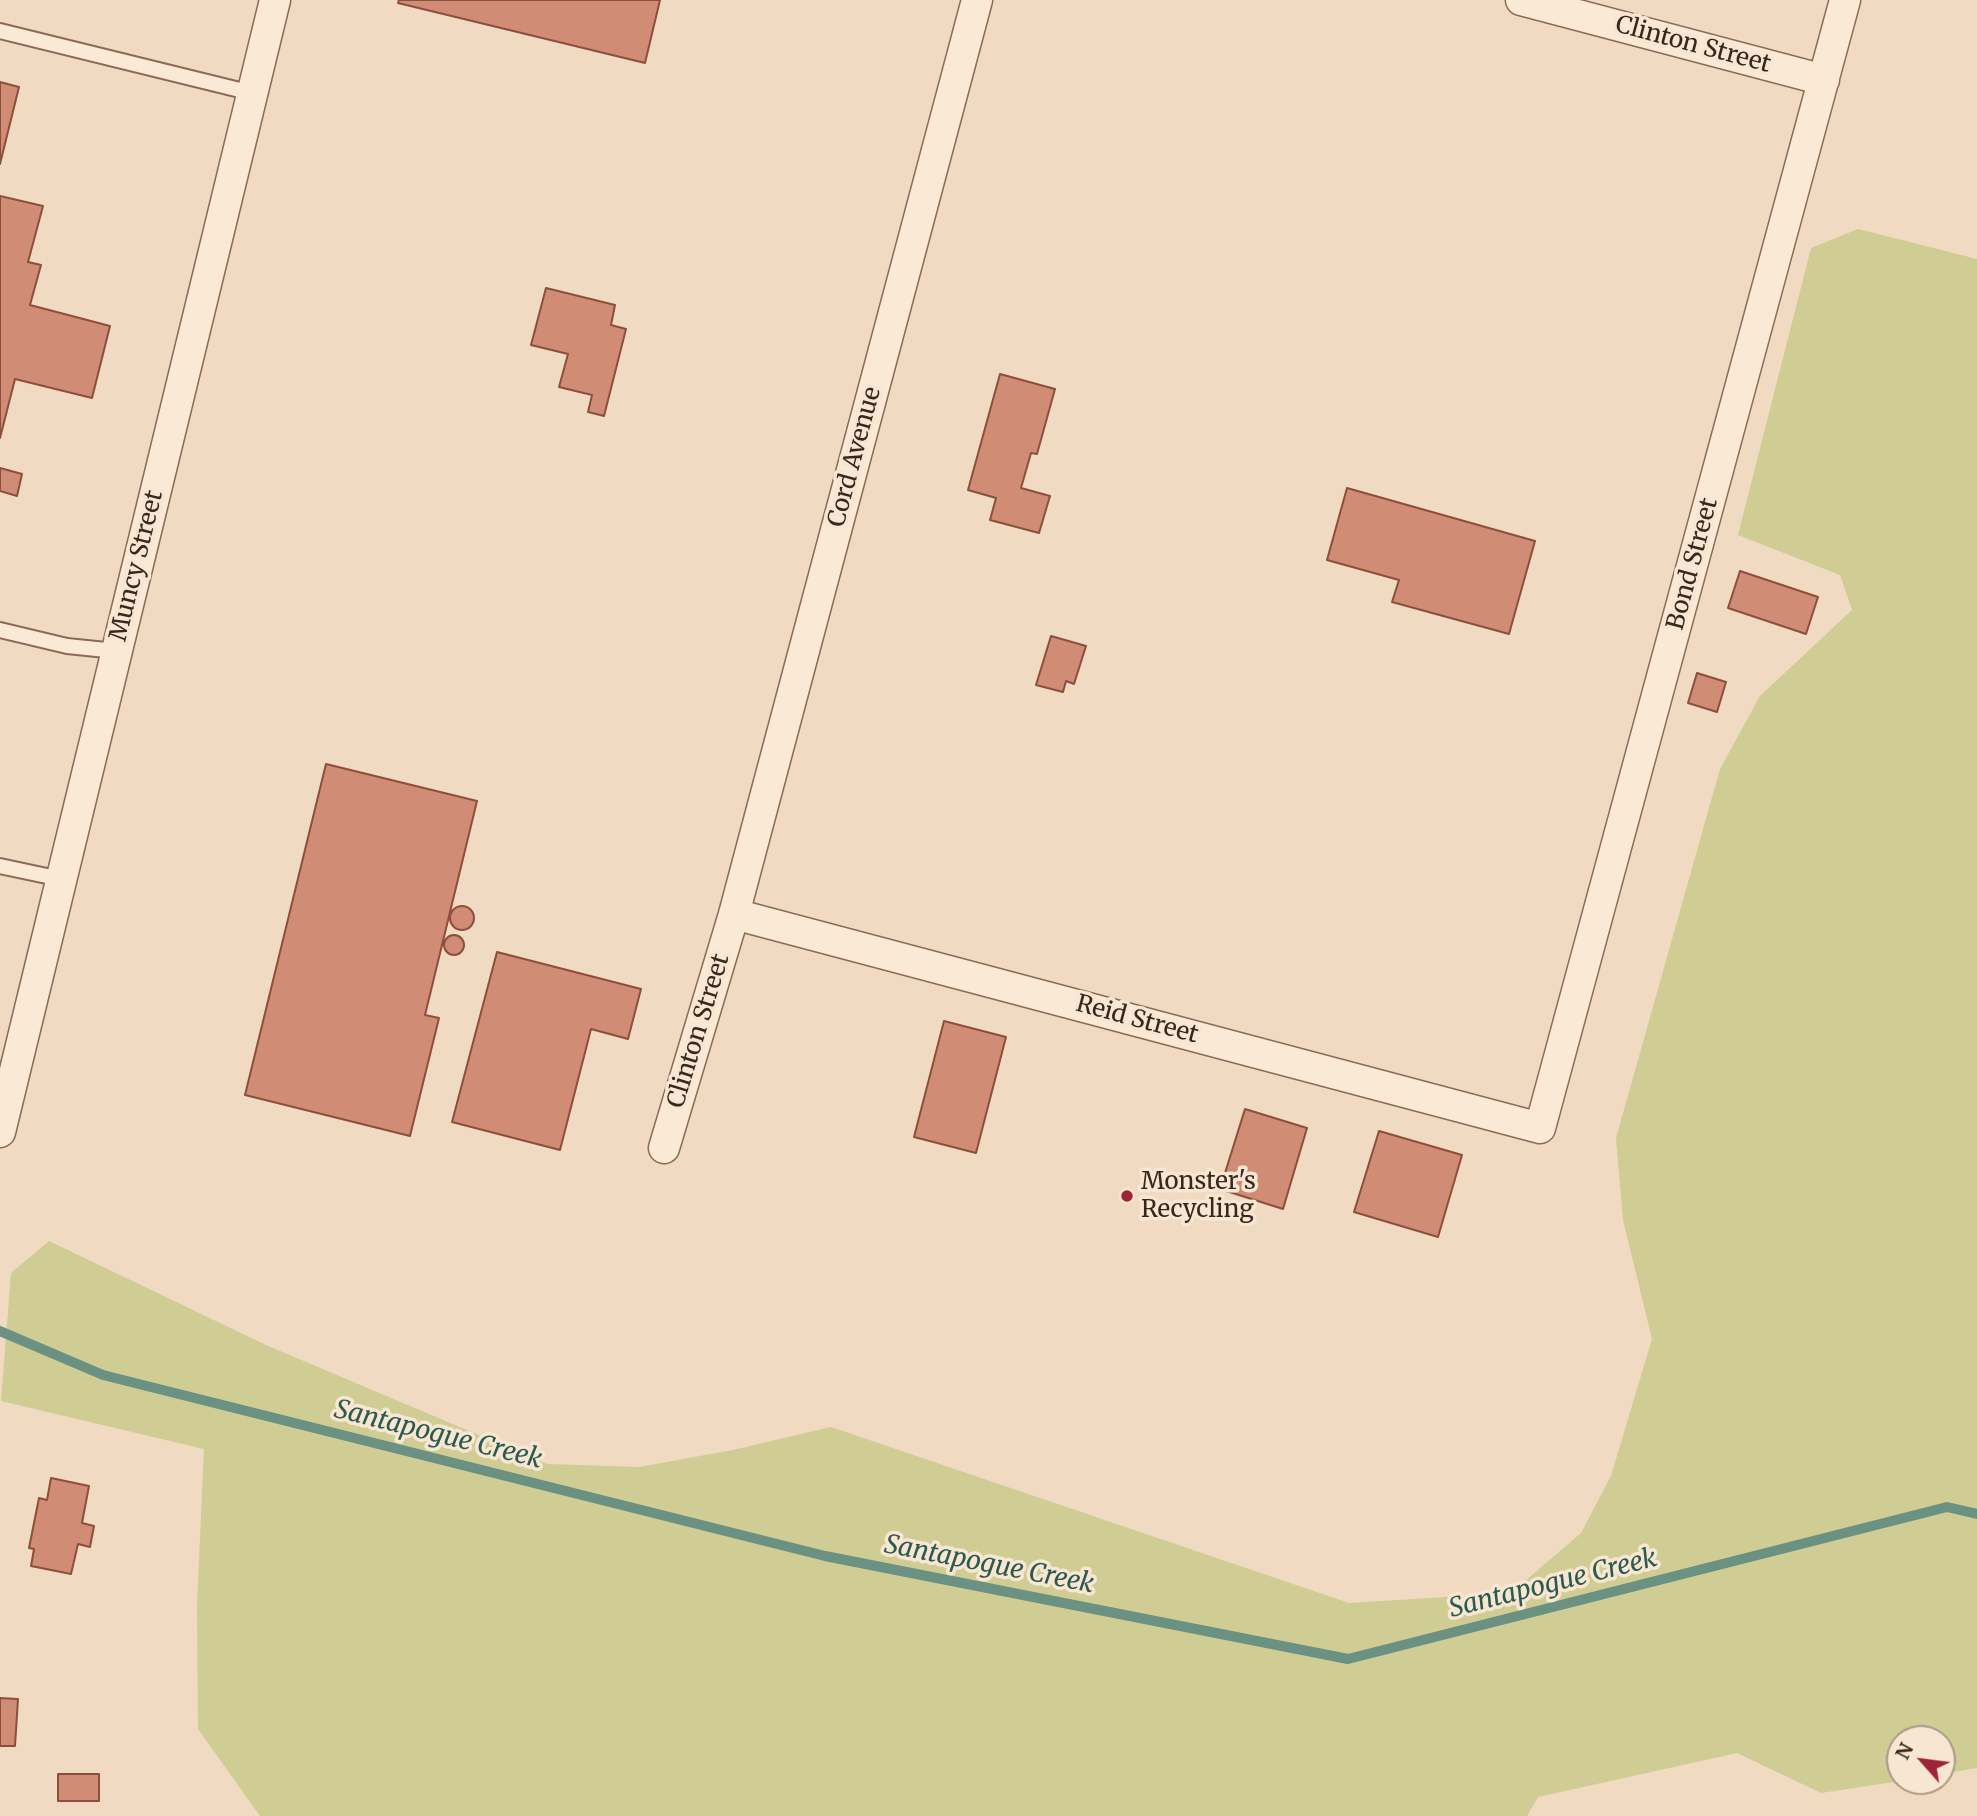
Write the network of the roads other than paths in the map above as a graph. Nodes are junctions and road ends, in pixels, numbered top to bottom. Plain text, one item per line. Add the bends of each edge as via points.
1 (275, 0) edge
2 (977, 0) edge
3 (1521, 0) edge
4 (1845, 0) edge
5 (0, 31) edge
6 (1825, 80) junction
7 (252, 93) junction
8 (0, 630) edge
9 (117, 651) junction
10 (0, 866) edge
11 (61, 879) junction
12 (734, 914) junction
13 (1540, 1128) joint
14 (0, 1132) edge
15 (664, 1148) dead end

1 - 7 street, Muncy Street
2 - 12 street, Cord Avenue
3 - 6 street, Clinton Street
4 - 6 street, Bond Street
5 - 7 lane
6 - 13 street, Bond Street
7 - 9 street, Muncy Street
8 - 9 lane via 67,646
9 - 11 street, Muncy Street
10 - 11 lane
11 - 14 street, Muncy Street
12 - 13 street, Reid Street
12 - 15 street, Clinton Street

